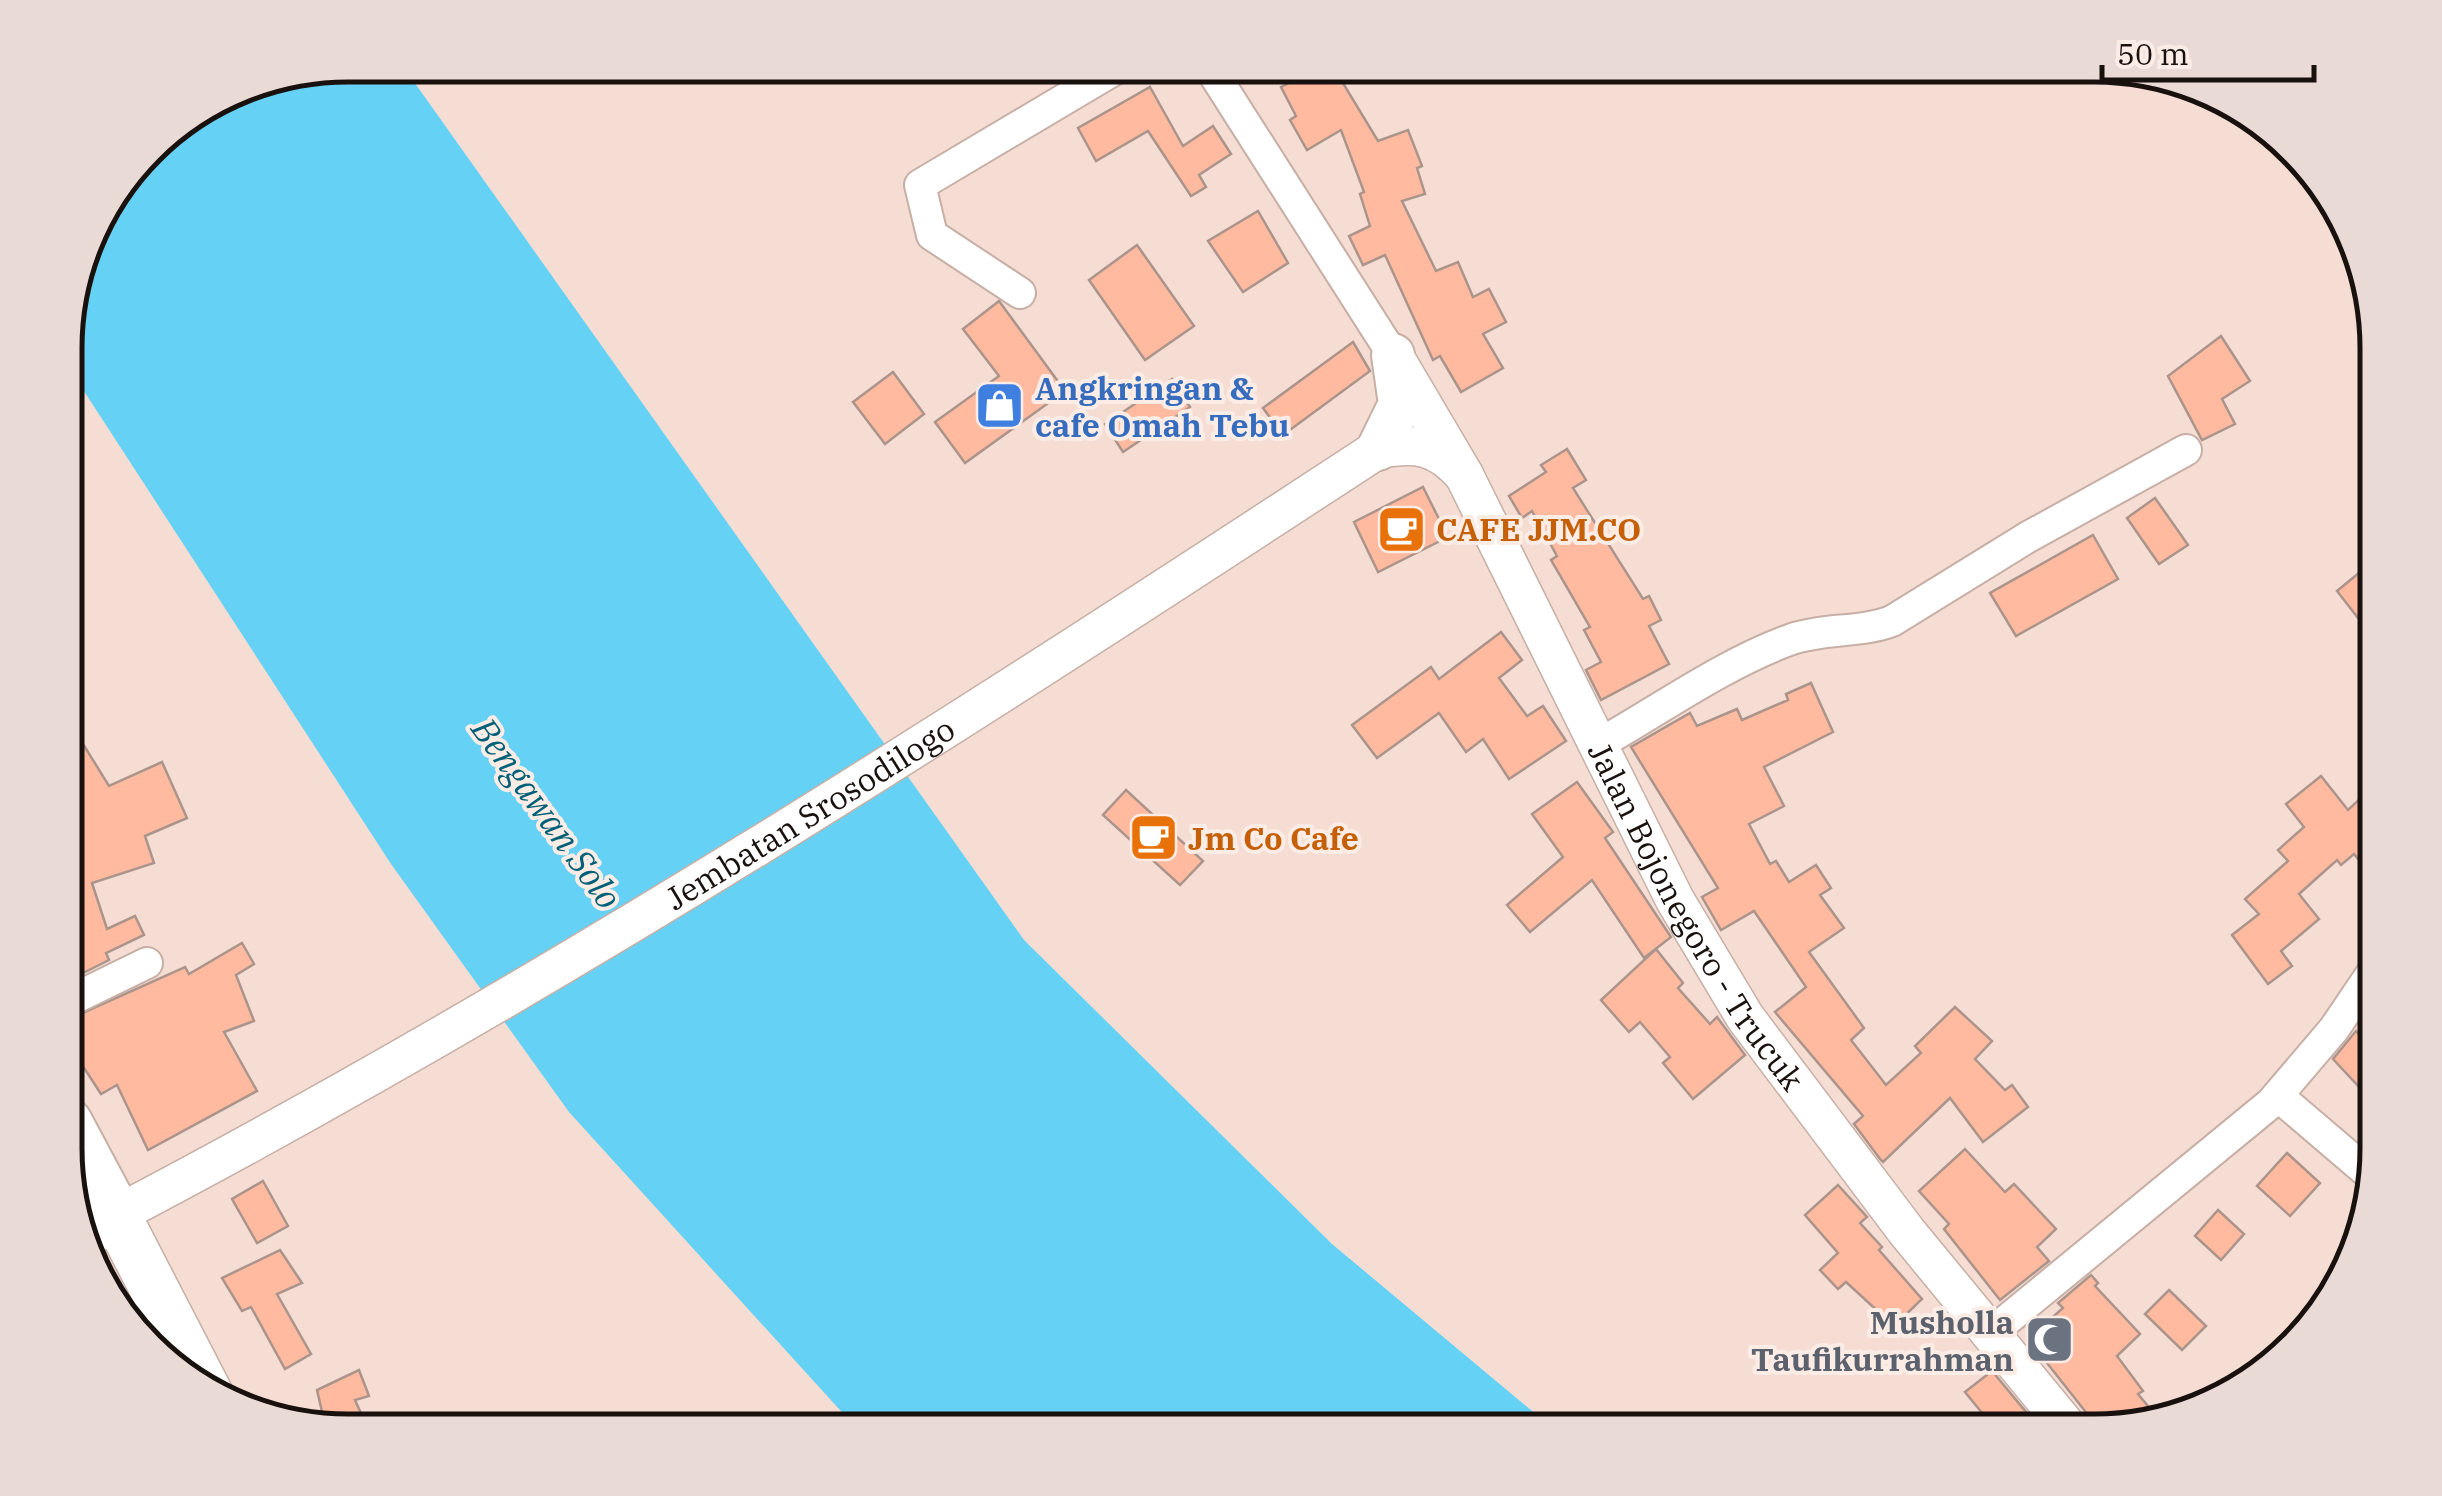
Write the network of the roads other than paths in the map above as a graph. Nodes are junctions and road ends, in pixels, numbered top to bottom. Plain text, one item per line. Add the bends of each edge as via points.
1 (1092, 83) edge
2 (1219, 83) edge
3 (1020, 292) dead end
4 (1393, 355) junction
5 (1378, 449) junction
6 (2186, 450) dead end
7 (1464, 474) junction
8 (1599, 744) junction
9 (147, 963) dead end
10 (2359, 992) edge
11 (83, 994) edge
12 (2278, 1096) junction
13 (2359, 1165) edge
14 (85, 1175) edge
15 (101, 1223) edge
16 (1992, 1333) junction
17 (185, 1356) edge
18 (2056, 1413) edge

1 - 3 street via 920,186 932,235
2 - 4 street
4 - 5 main road via 1400,404
4 - 7 street, Jalan Bojonegoro - Trucuk
5 - 7 street via 1434,448
5 - 15 street, Jembatan Srosodilogo via 982,708 432,1042
6 - 8 street via 1892,621 1816,633 1768,650
7 - 8 street, Jalan Bojonegoro - Trucuk
8 - 16 street, Jalan Bojonegoro - Trucuk via 1675,900 1746,1017 1907,1232
9 - 11 street
10 - 12 street
12 - 13 street
12 - 16 street
14 - 15 highway
15 - 17 main road
16 - 18 street, Jalan Bojonegoro - Trucuk

